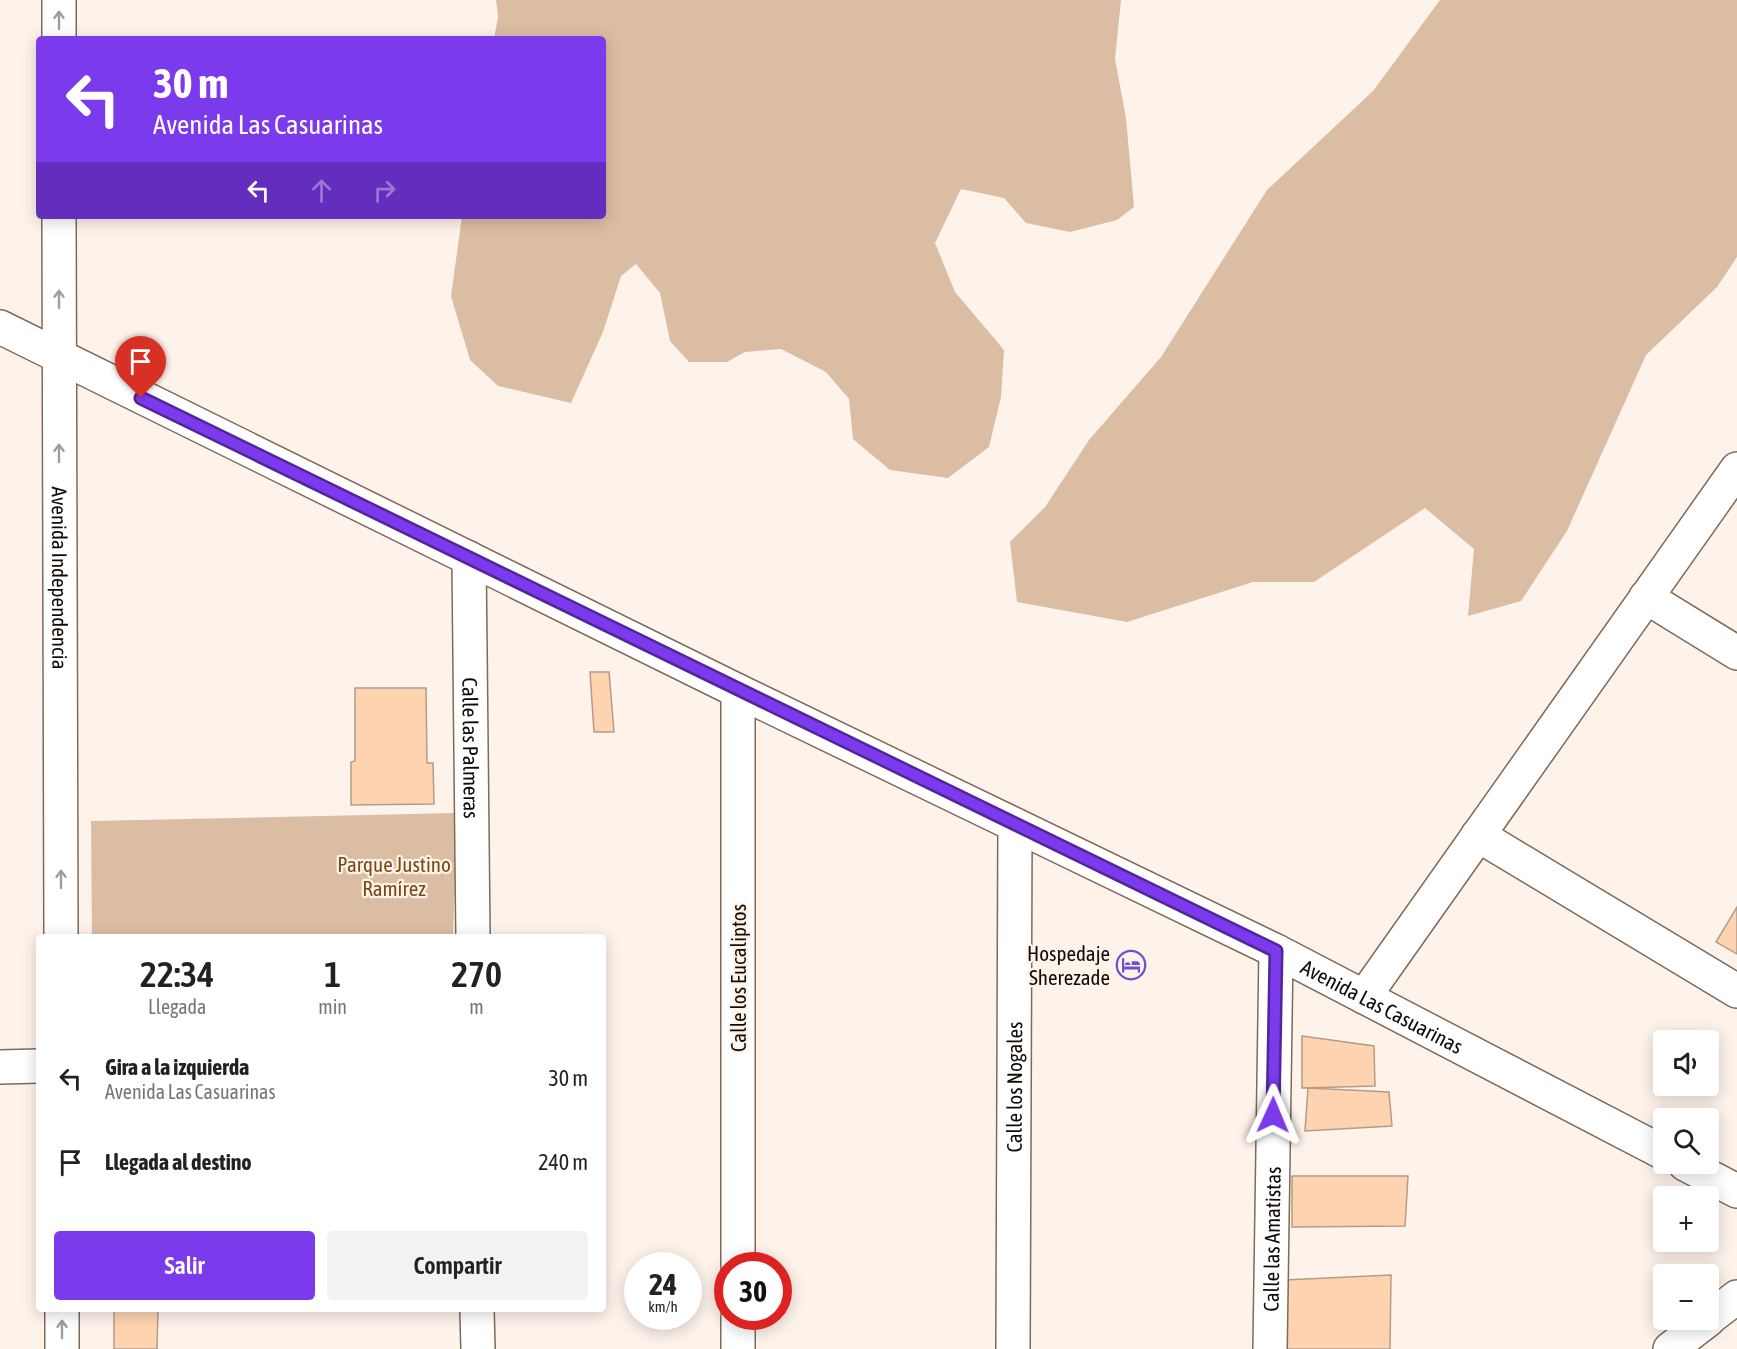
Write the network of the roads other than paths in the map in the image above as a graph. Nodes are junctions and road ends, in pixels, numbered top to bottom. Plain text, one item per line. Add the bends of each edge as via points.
1 (59, 0) edge
2 (59, 36) edge
3 (59, 219) edge
4 (0, 327) edge
5 (59, 358) junction
6 (1737, 469) edge
7 (469, 558) junction
8 (1646, 597) junction
9 (1737, 653) edge
10 (738, 691) junction
11 (1015, 825) junction
12 (1478, 835) junction
13 (61, 934) edge
14 (473, 934) edge
15 (1276, 951) junction
16 (1737, 991) edge
17 (1364, 997) junction
18 (36, 1066) edge
19 (0, 1067) edge
20 (1653, 1147) edge
21 (1704, 1174) edge
22 (1737, 1191) edge
23 (738, 1252) edge
24 (1737, 1297) edge
25 (1719, 1311) edge
26 (62, 1312) edge
27 (477, 1312) edge
28 (738, 1330) edge
29 (1695, 1330) edge
30 (62, 1349) edge
31 (478, 1349) edge
32 (738, 1349) edge
33 (1013, 1349) edge
34 (1270, 1349) edge
35 (1670, 1349) edge

2 -> 1 street
5 -> 3 street, Avenida Independencia
4 - 5 street, Avenida Las Casuarinas
5 - 7 street, Avenida Las Casuarinas
13 -> 5 street, Avenida Independencia
6 - 8 street
7 - 10 street, Avenida Las Casuarinas
7 - 14 street, Calle las Palmeras
8 - 9 street
8 - 12 street
10 - 11 street, Avenida Las Casuarinas
10 - 23 street, Calle los Eucaliptos
11 - 15 street, Avenida Las Casuarinas
11 - 33 street, Calle los Nogales
12 - 16 street
12 - 17 street
15 - 17 street, Avenida Las Casuarinas
15 - 34 street, Calle las Amatistas
17 - 20 street, Avenida Las Casuarinas
18 - 19 street
21 - 22 street
24 - 25 street
30 -> 26 street
27 - 31 street
28 - 32 street
29 - 35 street

